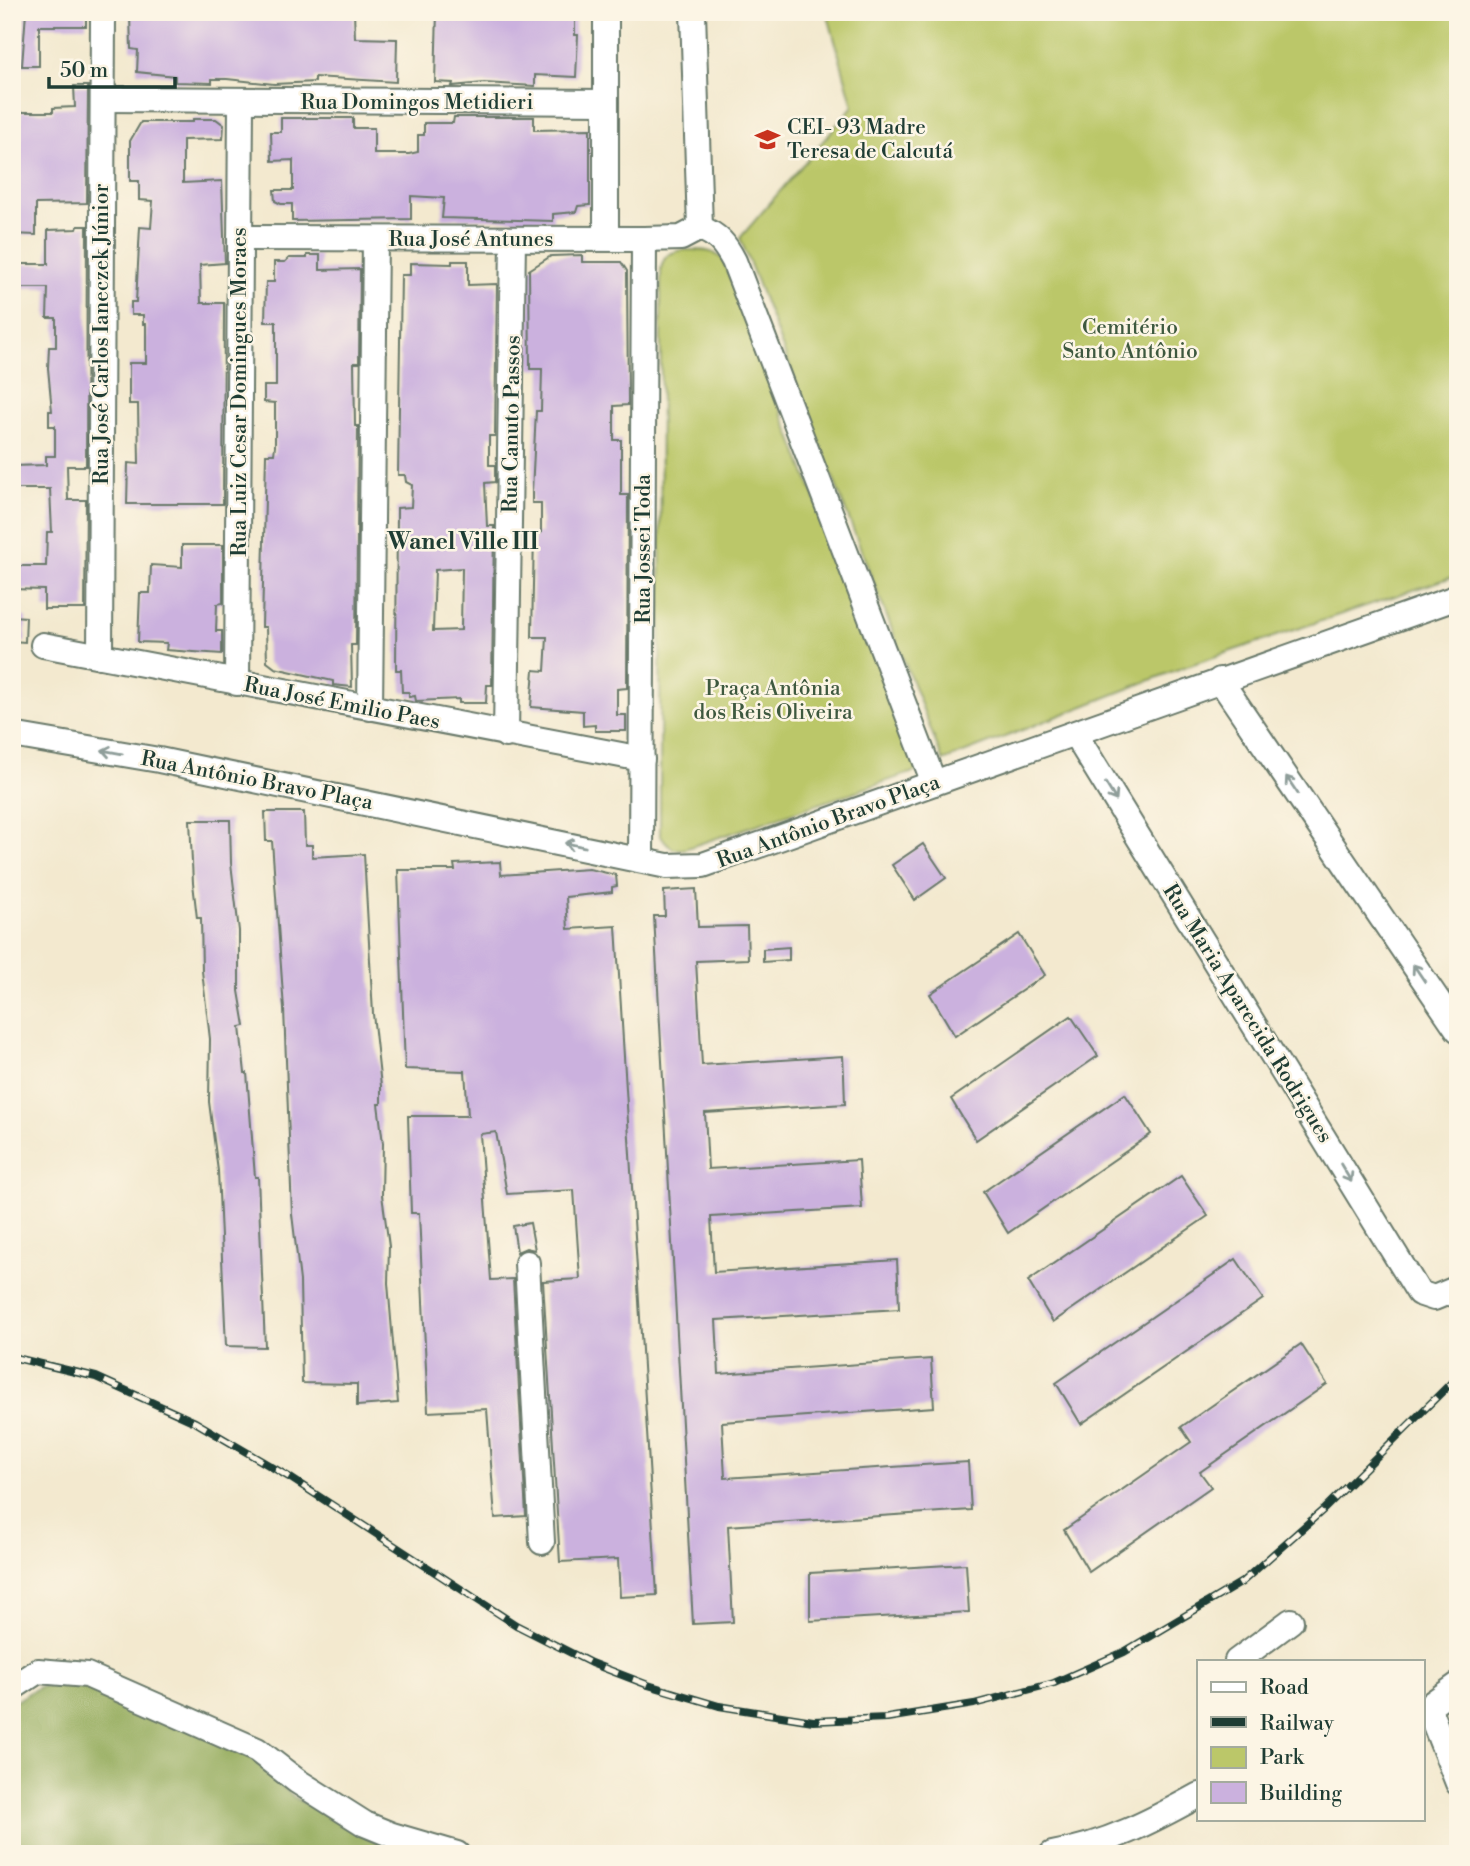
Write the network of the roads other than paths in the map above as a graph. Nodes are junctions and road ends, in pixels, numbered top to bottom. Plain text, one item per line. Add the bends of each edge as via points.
1 (103, 12) edge
2 (606, 12) edge
3 (693, 12) edge
4 (103, 99) junction
5 (241, 102) junction
6 (606, 102) junction
7 (700, 228) junction
8 (240, 237) junction
9 (607, 237) junction
10 (375, 239) junction
11 (513, 239) junction
12 (644, 239) junction
13 (1458, 597) edge
14 (43, 645) dead end
15 (100, 656) junction
16 (1220, 680) junction
17 (237, 683) junction
18 (370, 708) junction
19 (1075, 734) junction
20 (12, 735) edge
21 (506, 735) junction
22 (642, 759) junction
23 (934, 783) junction
24 (642, 859) junction
25 (1458, 1030) edge
26 (527, 1263) dead end
27 (1458, 1288) edge
28 (542, 1542) dead end
29 (1291, 1621) dead end
30 (1238, 1660) edge
31 (1458, 1685) edge
32 (12, 1688) edge
33 (1425, 1708) edge
34 (1458, 1783) edge
35 (1197, 1797) edge
36 (457, 1854) edge
37 (1052, 1854) edge

1 - 4 street, Rua José Carlos Ianeczek Júnior
2 - 6 street
3 - 7 street
4 - 5 street, Rua Domingos Metidieri
4 - 15 street, Rua José Carlos Ianeczek Júnior
5 - 6 street, Rua Domingos Metidieri
5 - 8 street, Rua Luiz Cesar Domingues Moraes
6 - 9 street
7 - 12 street, Rua José Antunes via 681,238
7 - 23 street via 724,242 734,261
8 - 10 street, Rua José Antunes
8 - 17 street, Rua Luiz Cesar Domingues Moraes
9 - 11 street, Rua José Antunes
9 - 12 street, Rua José Antunes
10 - 11 street, Rua José Antunes
10 - 18 street
11 - 21 street, Rua Canuto Passos
12 - 22 street, Rua Jossei Toda
13 - 16 street, Rua Antônio Bravo Plaça
14 - 15 street, Rua José Emilio Paes
15 - 17 street, Rua José Emilio Paes
16 - 19 street, Rua Antônio Bravo Plaça
25 -> 16 street
17 - 18 street, Rua José Emilio Paes
18 - 21 street, Rua José Emilio Paes
19 - 23 street, Rua Antônio Bravo Plaça
19 -> 27 street, Rua Maria Aparecida Rodrigues via 1419,1293 1434,1298
24 -> 20 street, Rua Antônio Bravo Plaça via 159,760
21 - 22 street, Rua José Emilio Paes
22 - 24 street, Rua Jossei Toda
23 - 24 street, Rua Antônio Bravo Plaça via 703,865 667,866
26 - 28 street
29 - 30 street
31 - 33 street
32 - 36 street via 38,1671 87,1675 257,1750 365,1824
33 - 34 street
35 - 37 street via 1114,1837

